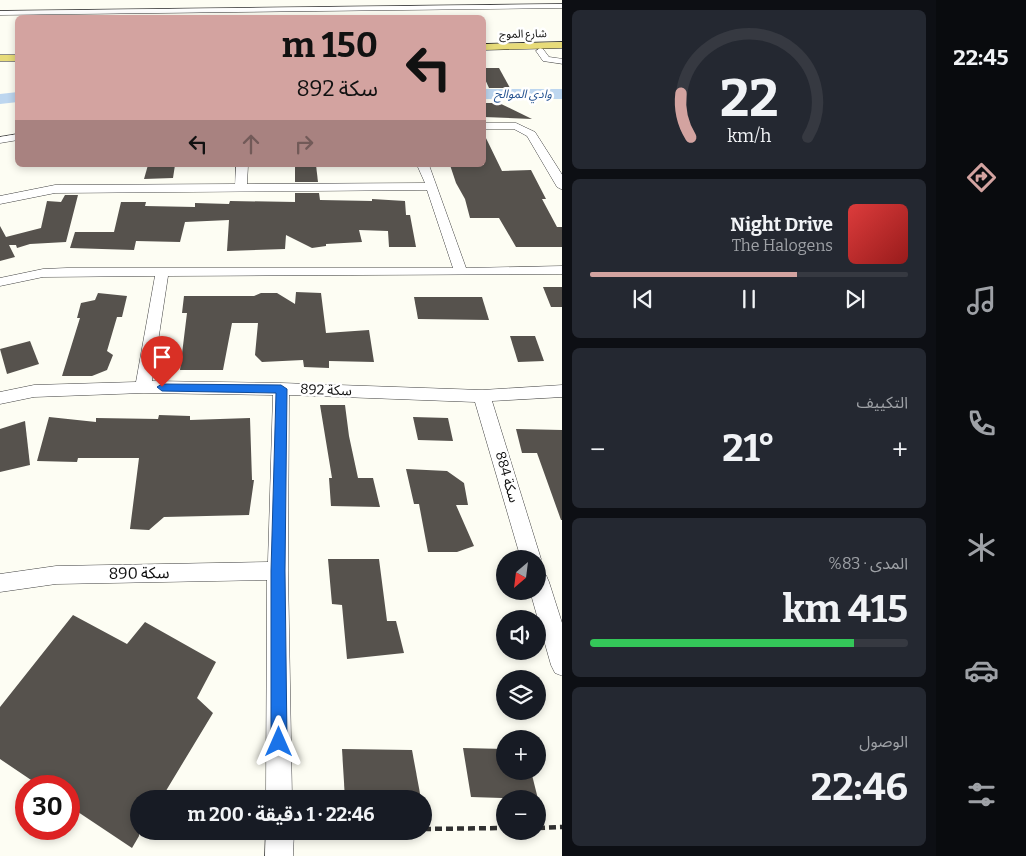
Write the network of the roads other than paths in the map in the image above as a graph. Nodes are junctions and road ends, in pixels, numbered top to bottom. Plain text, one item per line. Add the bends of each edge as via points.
1 (324, 0) edge
2 (538, 0) edge
3 (546, 6) junction
4 (562, 6) edge
5 (329, 9) junction
6 (0, 13) edge
7 (562, 45) edge
8 (486, 47) edge
9 (540, 51) junction
10 (562, 51) edge
11 (15, 52) edge
12 (486, 52) edge
13 (0, 53) edge
14 (0, 58) edge
15 (15, 58) edge
16 (562, 62) edge
17 (486, 126) edge
18 (15, 138) edge
19 (0, 140) edge
20 (242, 167) edge
21 (424, 167) edge
22 (432, 186) junction
23 (562, 186) edge
24 (242, 187) junction
25 (0, 200) edge
26 (562, 270) edge
27 (461, 272) junction
28 (162, 273) junction
29 (0, 282) edge
30 (143, 388) junction
31 (281, 389) junction
32 (562, 391) edge
33 (482, 396) junction
34 (0, 398) edge
35 (528, 550) edge
36 (278, 571) junction
37 (0, 583) edge
38 (543, 600) edge
39 (562, 666) edge
40 (280, 790) edge
41 (280, 840) edge
42 (279, 856) edge

1 - 5 street
2 - 3 street
3 - 4 street
3 - 5 street
5 - 6 street via 106,8
7 - 8 main road, شارع الموج
9 - 10 main road, شارع الموج
9 - 12 main road, شارع الموج
9 - 16 street via 546,59
11 - 13 main road
14 - 15 main road
17 - 23 street via 516,126 531,134
18 - 19 street
20 - 24 street
21 - 22 street
22 - 24 street
22 - 27 street
24 - 25 street via 55,190
26 - 27 street
27 - 28 street
28 - 29 street via 43,273
28 - 30 street
30 - 31 street, سكة 892
30 - 34 street, سكة 892 via 34,391
31 - 33 street, سكة 892
31 - 36 street
32 - 33 street, سكة 892
33 - 35 street, سكة 884
36 - 37 street, سكة 890 via 101,573
36 - 40 street
38 - 39 street
41 - 42 street

